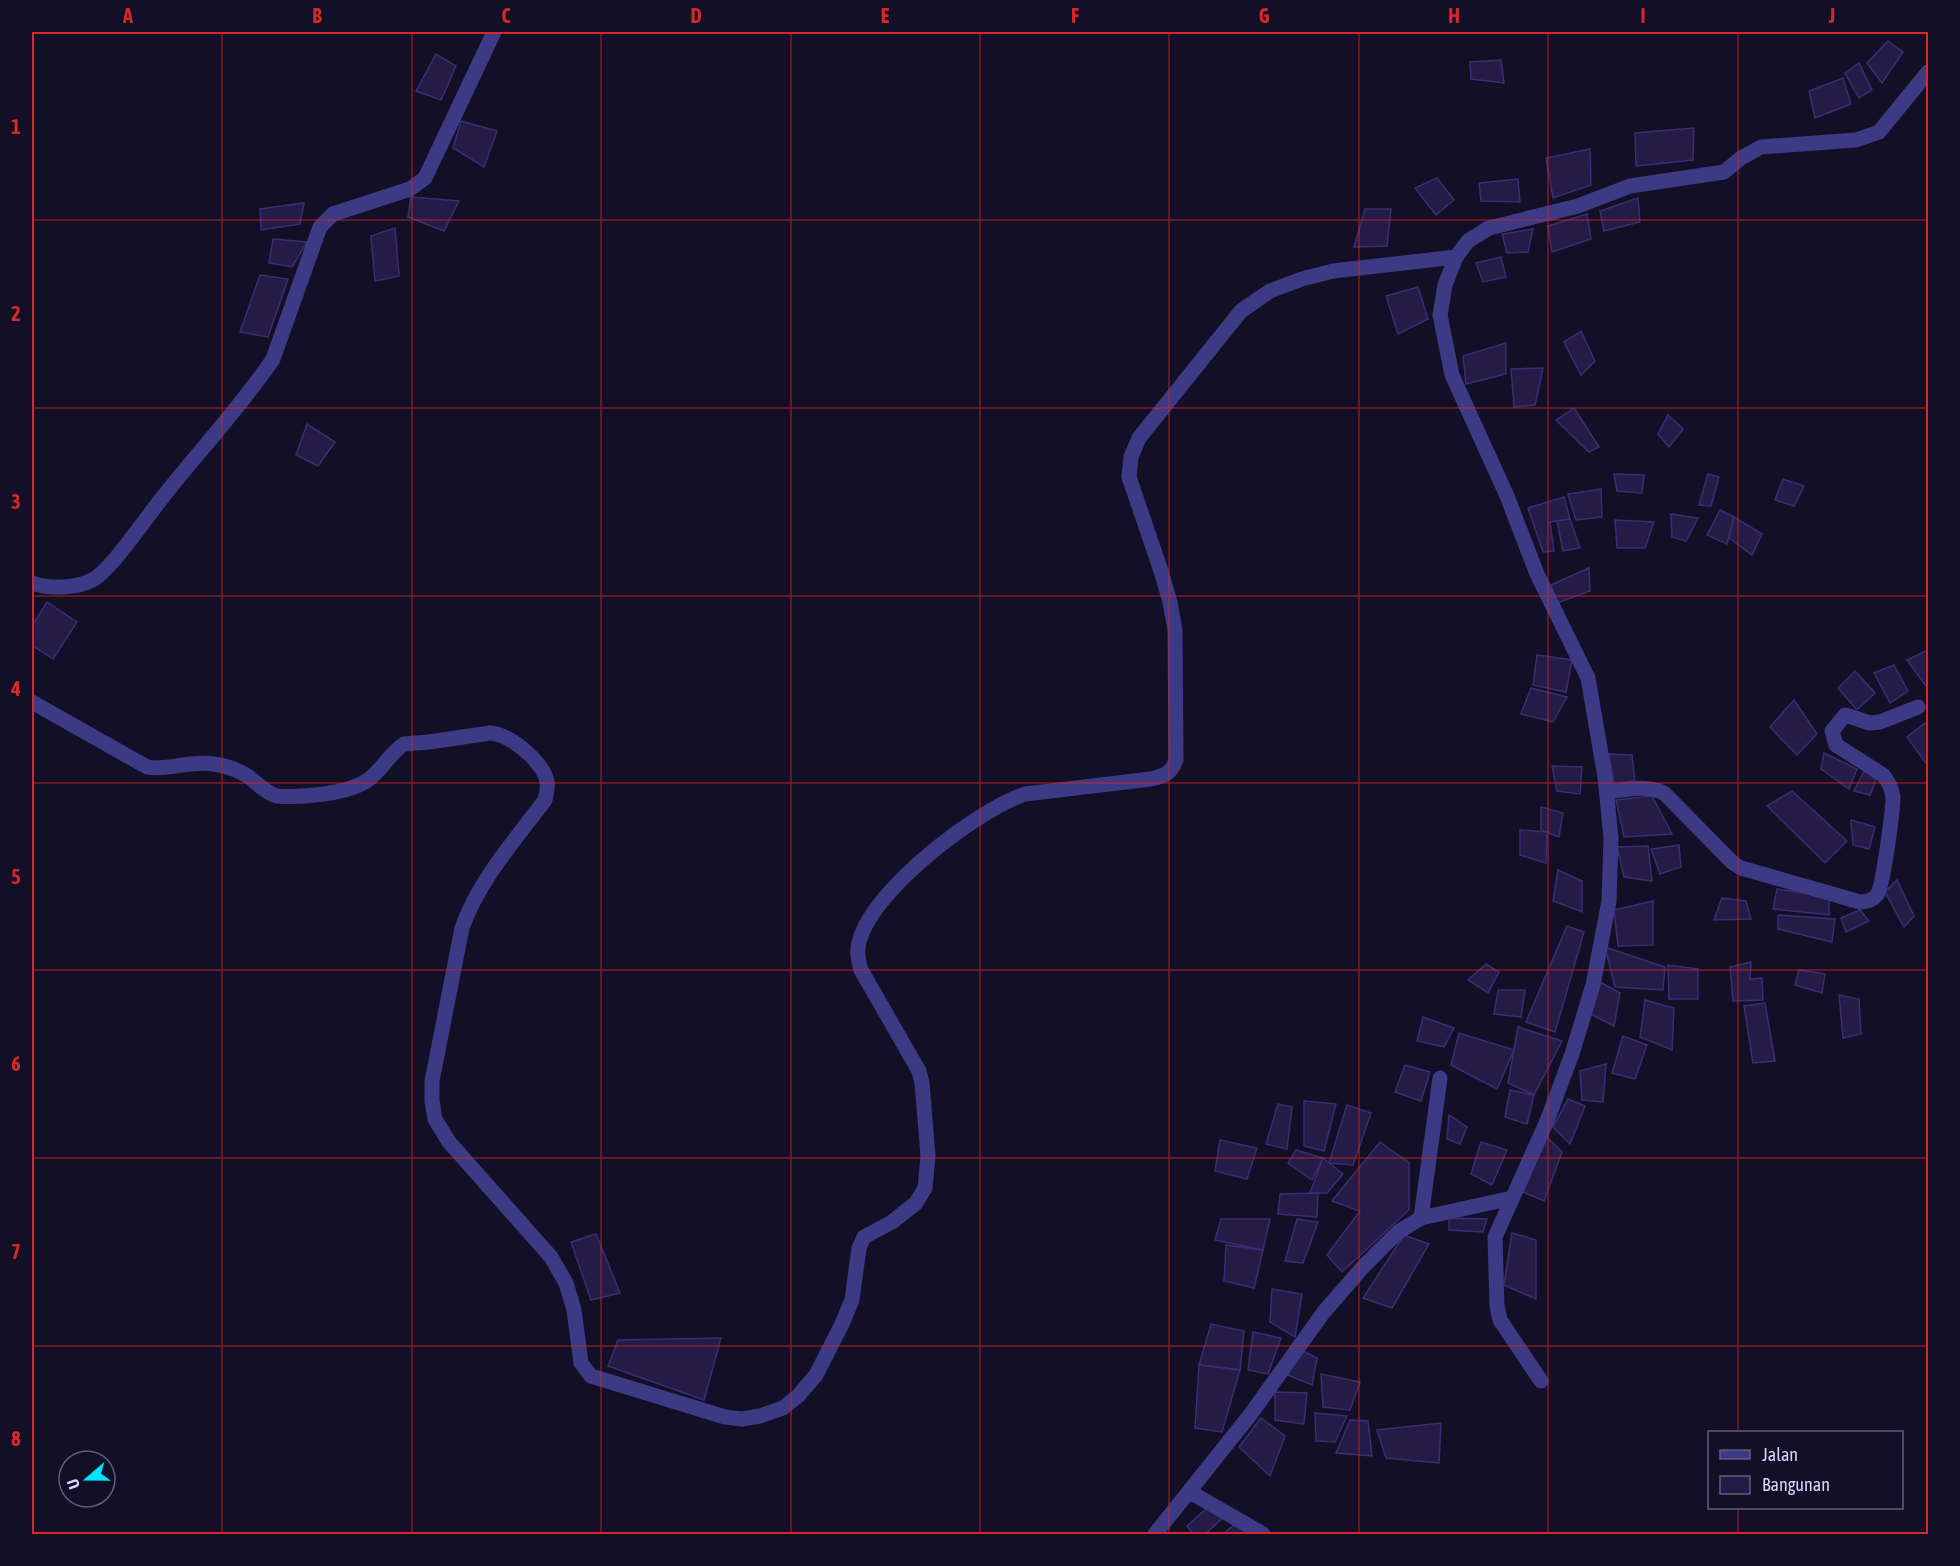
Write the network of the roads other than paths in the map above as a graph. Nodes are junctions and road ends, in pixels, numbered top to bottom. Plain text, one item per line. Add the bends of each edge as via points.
1 (494, 32) edge
2 (1929, 72) edge
3 (1456, 256) junction
4 (32, 583) edge
5 (32, 702) edge
6 (1918, 707) dead end
7 (1607, 792) junction
8 (1440, 1078) dead end
9 (1512, 1198) junction
10 (1421, 1218) junction
11 (1541, 1381) dead end
12 (1190, 1492) junction
13 (1155, 1534) edge
14 (1263, 1534) edge

1 - 4 street via 425,178 410,189 333,214 320,227 273,359 263,376 119,552 100,574 81,585
2 - 3 street via 1879,132 1869,137 1761,147 1724,172 1630,186 1578,206 1489,228 1468,241
3 - 5 street via 1333,271 1270,291 1240,311 1139,438 1131,457 1129,477 1161,571 1175,630 1176,760 1172,771 1151,779 1011,799 958,832 895,885 866,924 857,954 861,970 922,1083 928,1156 925,1188 916,1203 864,1237 852,1300 816,1375 783,1408 760,1416 725,1417 591,1376 581,1363 574,1310 566,1284 551,1257 449,1142 435,1119 432,1081 462,928 483,885 545,800 548,790 544,773 513,740 490,733 405,744 360,784 337,791 277,796 232,768 212,763 147,767
3 - 7 street via 1445,285 1440,315 1452,375 1507,496 1537,574 1588,678
6 - 7 street via 1880,722 1845,715 1832,731 1836,745 1888,781 1893,797 1882,881 1878,894 1869,902 1733,863 1664,793 1655,789
7 - 9 street via 1611,837 1609,901 1593,985 1547,1121
8 - 10 street
9 - 10 street
9 - 11 street via 1495,1237 1497,1306 1504,1328
10 - 12 street via 1398,1232 1323,1313
12 - 13 street
12 - 14 street

